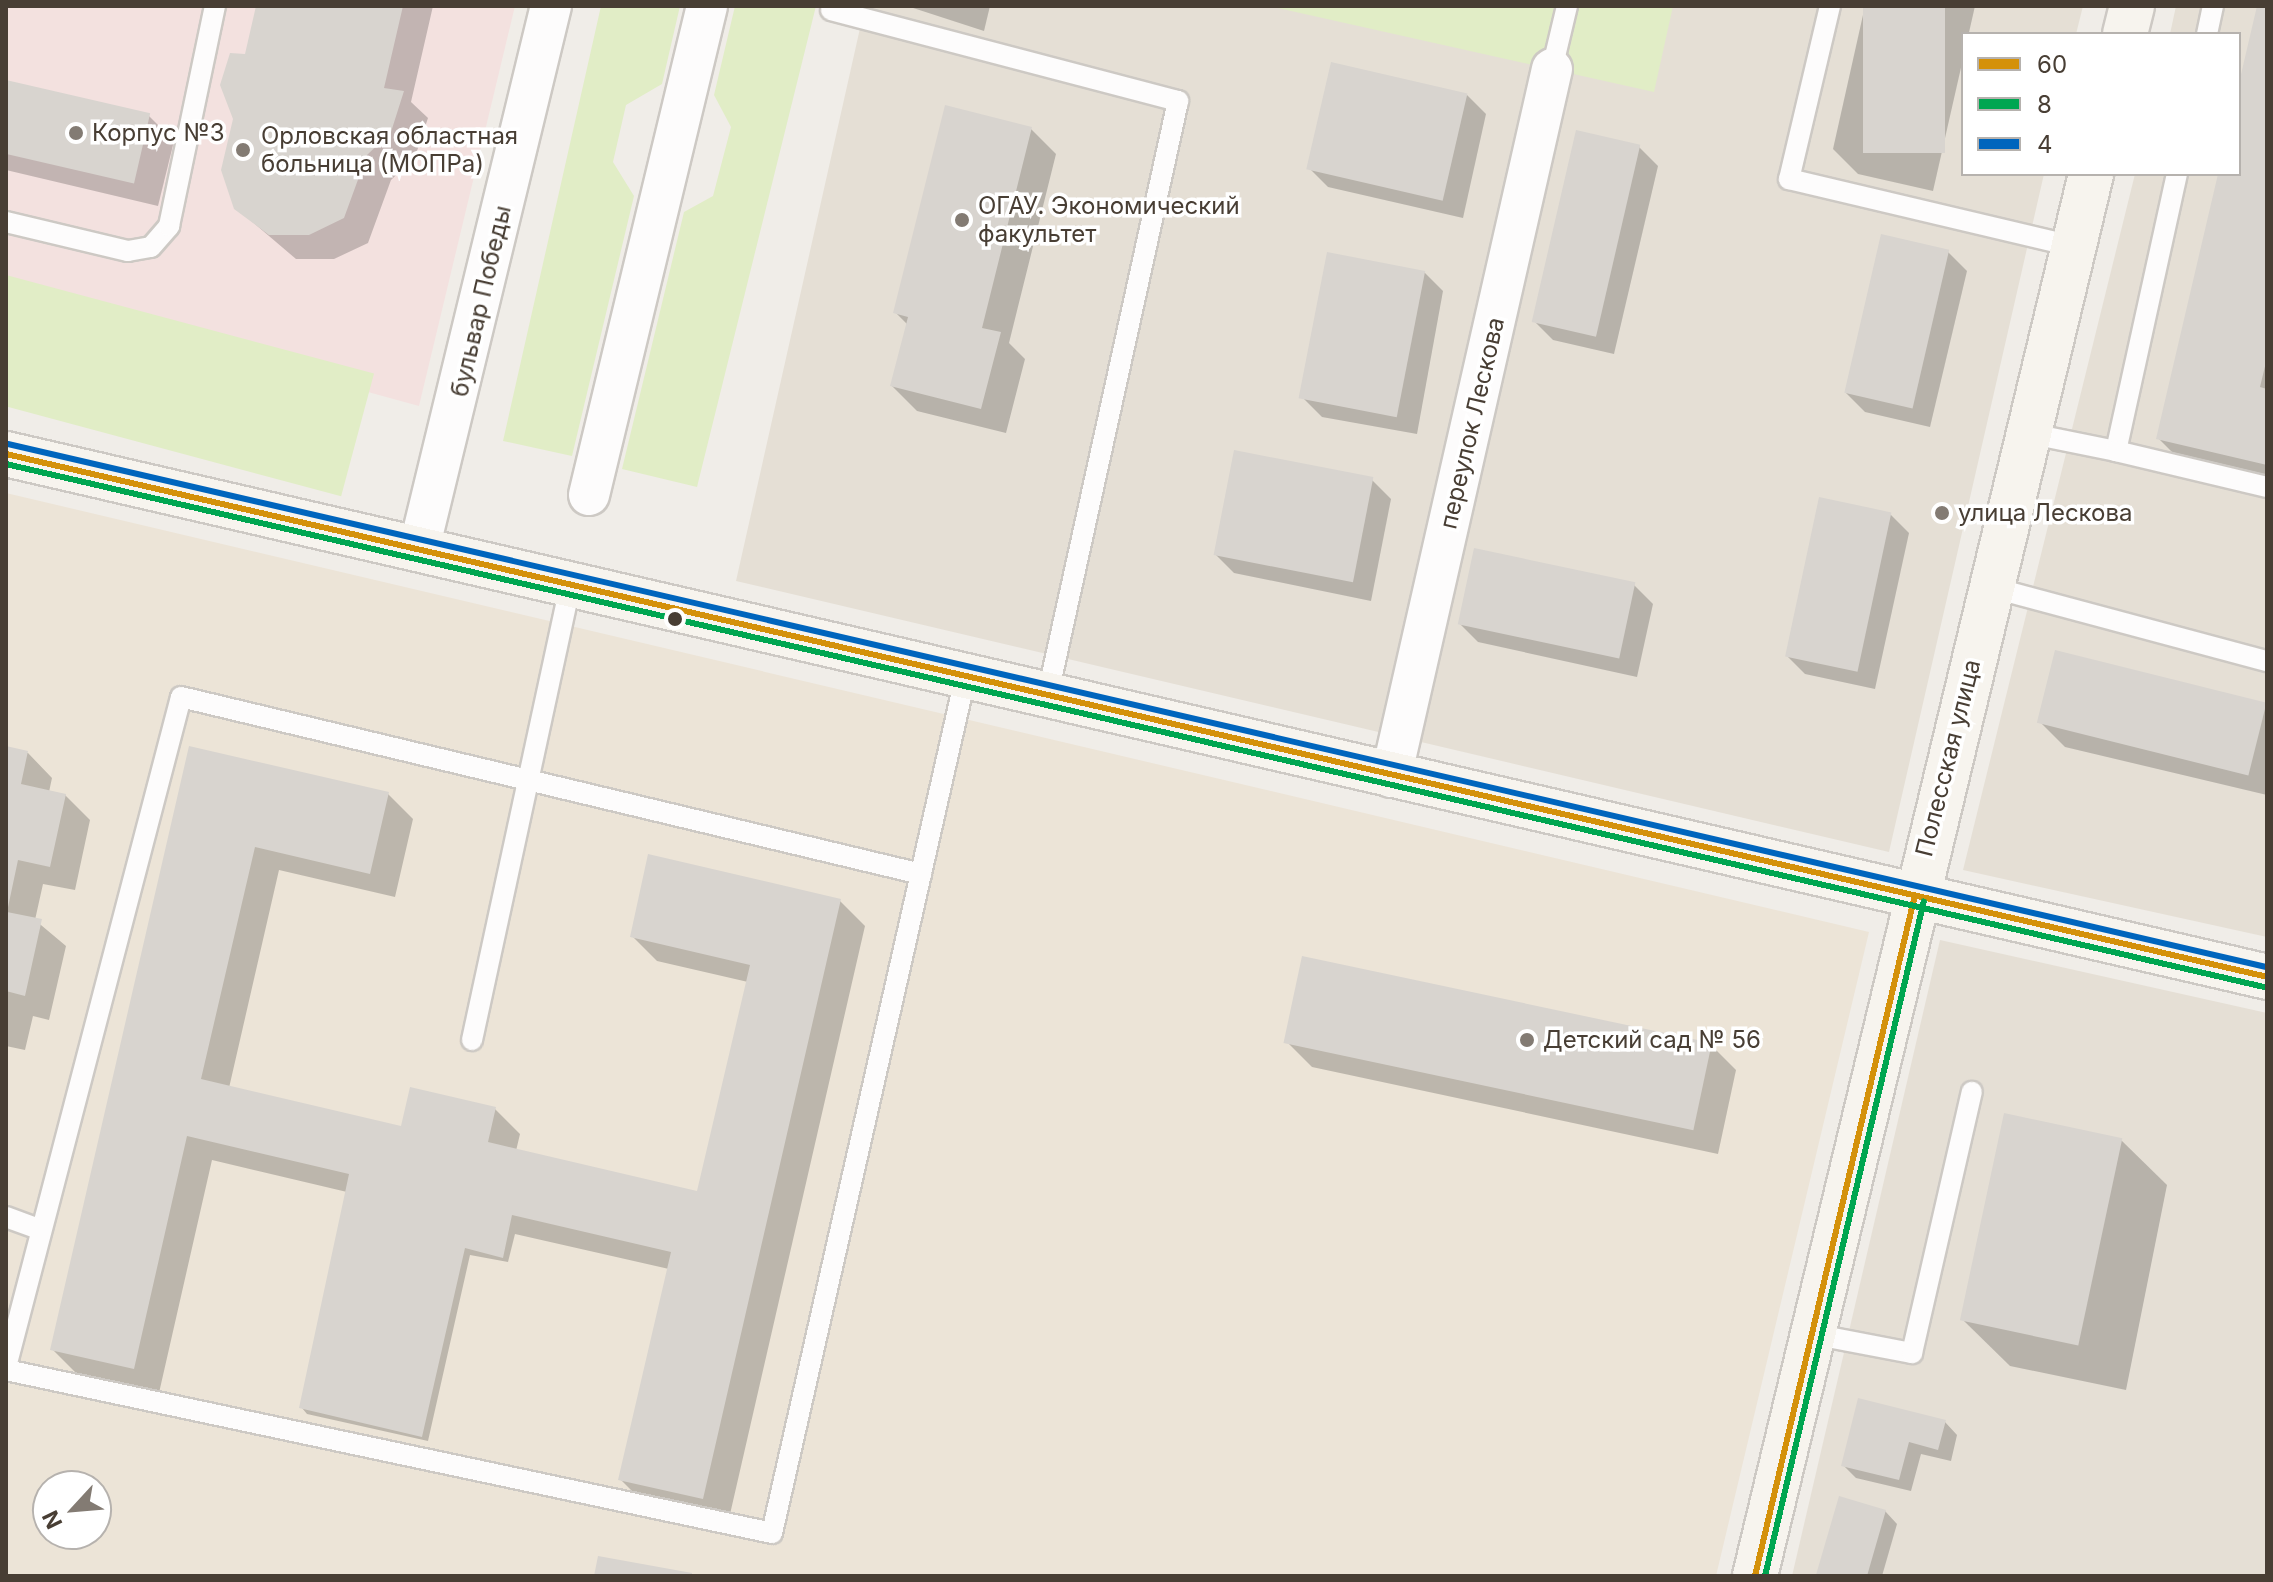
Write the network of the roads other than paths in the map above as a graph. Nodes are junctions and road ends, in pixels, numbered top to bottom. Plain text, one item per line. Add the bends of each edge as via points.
1 (215, 6) edge
2 (551, 6) edge
3 (707, 6) edge
4 (1567, 6) edge
5 (1830, 6) edge
6 (2132, 6) edge
7 (2213, 6) edge
8 (831, 10) dead end
9 (2126, 32) edge
10 (2207, 32) edge
11 (1552, 69) joint
12 (2090, 176) edge
13 (2177, 176) edge
14 (6, 222) edge
15 (2073, 246) junction
16 (2027, 433) junction
17 (2116, 451) junction
18 (6, 454) edge
19 (2267, 487) edge
20 (589, 495) dead end
21 (419, 549) junction
22 (570, 585) junction
23 (1990, 587) junction
24 (2267, 661) edge
25 (965, 679) junction
26 (1047, 698) junction
27 (1391, 777) junction
28 (527, 778) junction
29 (921, 874) junction
30 (1914, 899) junction
31 (2267, 977) edge
32 (472, 1040) dead end
33 (1972, 1092) dead end
34 (6, 1217) edge
35 (37, 1228) junction
36 (1812, 1334) junction
37 (6, 1368) edge
38 (1755, 1576) edge

1 - 14 lane via 169,226 151,247 128,251
2 - 21 street, бульвар Победы
3 - 20 street
4 - 11 lane
5 - 15 lane via 1789,179
6 - 9 main road
7 - 10 lane
8 - 26 lane via 1178,101
11 - 27 street, переулок Лескова
12 - 15 main road, Полесская улица
13 - 17 lane
15 - 16 main road, Полесская улица
16 - 17 lane
16 - 23 main road, Полесская улица
17 - 19 lane
18 - 21 main road
21 - 22 main road
22 - 25 main road
22 - 28 lane
23 - 24 lane
23 - 30 main road, Полесская улица
25 - 26 main road
25 - 29 lane
26 - 27 main road
27 - 30 main road
28 - 29 lane
28 - 32 lane
28 - 35 lane via 181,697
29 - 37 lane via 772,1533
30 - 31 main road
30 - 36 main road, Полесская улица
33 - 36 lane via 1912,1353
34 - 35 lane
35 - 37 lane
36 - 38 main road, Полесская улица

